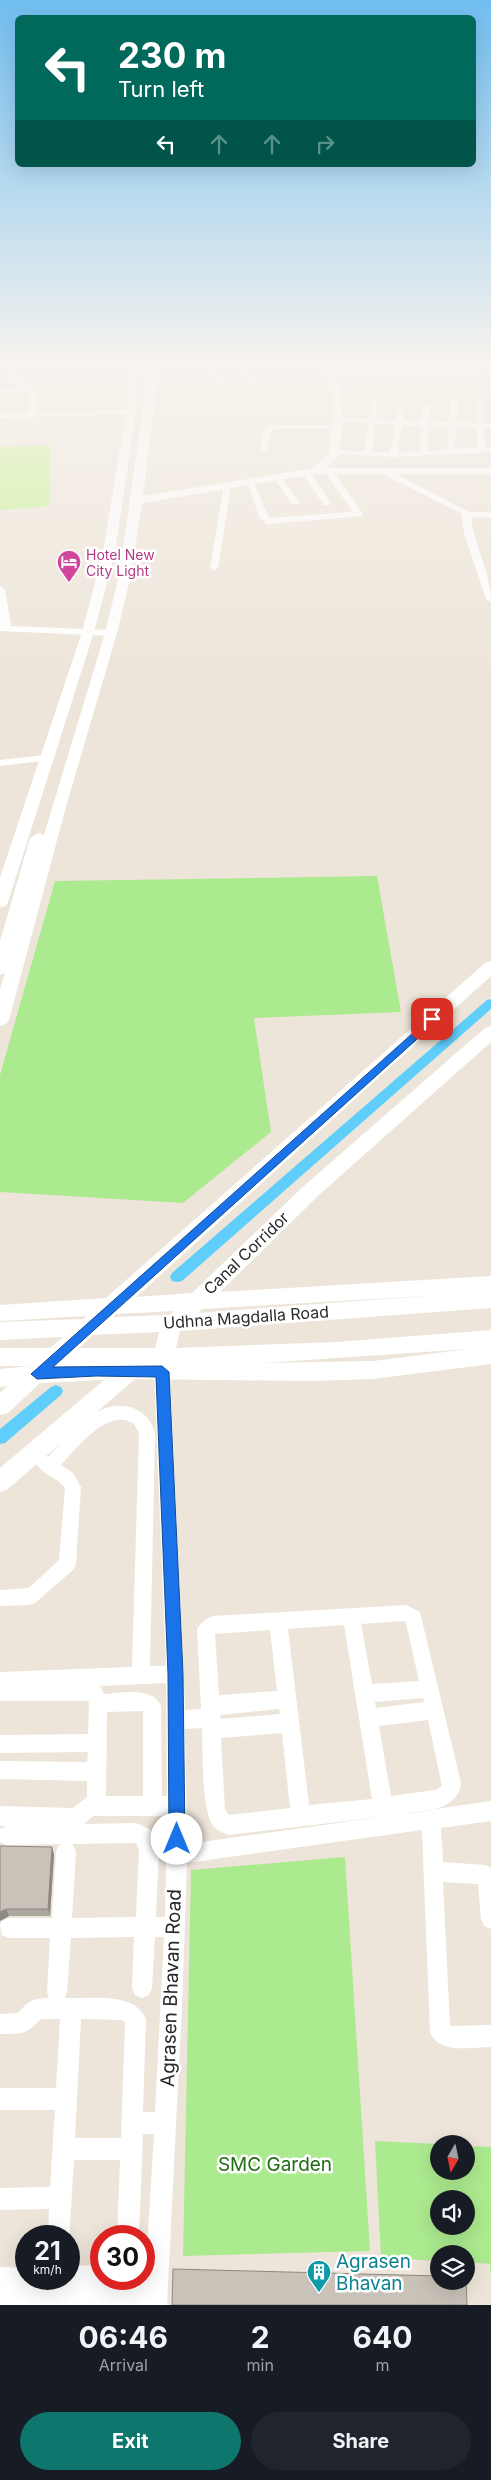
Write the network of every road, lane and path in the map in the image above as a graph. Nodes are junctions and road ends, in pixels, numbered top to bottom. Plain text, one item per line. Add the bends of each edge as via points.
1 (122, 468) edge
2 (130, 468) edge
3 (142, 468) edge
4 (315, 468) edge
5 (347, 468) edge
6 (310, 471) junction
7 (328, 471) junction
8 (350, 471) junction
9 (383, 471) junction
10 (491, 471) edge
11 (277, 477) junction
12 (250, 482) junction
13 (227, 486) junction
14 (138, 500) junction
15 (295, 502) dead end
16 (327, 503) dead end
17 (466, 514) junction
18 (491, 514) edge
19 (214, 568) dead end
20 (487, 582) edge
21 (0, 590) edge
22 (491, 599) edge
23 (4, 628) edge
24 (97, 632) junction
25 (46, 758) junction
26 (0, 763) edge
27 (5, 868) edge
28 (1, 894) edge
29 (0, 934) edge
30 (491, 966) edge
31 (0, 969) edge
32 (0, 1020) edge
33 (491, 1032) edge
34 (491, 1284) edge
35 (491, 1300) edge
36 (194, 1303) junction
37 (110, 1308) junction
38 (70, 1310) junction
39 (0, 1313) edge
40 (0, 1331) edge
41 (491, 1339) edge
42 (166, 1344) junction
43 (491, 1355) edge
44 (0, 1357) edge
45 (128, 1372) junction
46 (162, 1372) junction
47 (37, 1374) junction
48 (0, 1377) edge
49 (0, 1406) edge
50 (41, 1460) junction
51 (0, 1482) edge
52 (0, 1598) edge
53 (351, 1616) junction
54 (278, 1621) junction
55 (175, 1674) junction
56 (141, 1675) junction
57 (0, 1681) edge
58 (431, 1689) junction
59 (0, 1692) edge
60 (364, 1694) junction
61 (286, 1699) junction
62 (98, 1703) junction
63 (436, 1710) junction
64 (212, 1717) junction
65 (368, 1718) junction
66 (177, 1720) junction
67 (288, 1723) junction
68 (98, 1743) junction
69 (0, 1744) edge
70 (0, 1770) edge
71 (96, 1772) junction
72 (96, 1806) junction
73 (153, 1806) junction
74 (177, 1806) junction
75 (383, 1807) junction
76 (491, 1811) edge
77 (0, 1816) edge
78 (301, 1816) junction
79 (431, 1820) junction
80 (332, 1823) junction
81 (7, 1835) dead end
82 (66, 1852) dead end
83 (177, 1855) junction
84 (433, 1871) junction
85 (491, 1919) edge
86 (146, 1927) junction
87 (174, 1927) junction
88 (9, 1928) dead end
89 (61, 1928) junction
90 (142, 1988) dead end
91 (57, 1992) dead end
92 (71, 2008) junction
93 (0, 2024) edge
94 (491, 2036) edge
95 (0, 2099) edge
96 (65, 2099) junction
97 (132, 2123) junction
98 (165, 2123) junction
99 (64, 2149) junction
100 (131, 2149) junction
101 (61, 2198) junction
102 (0, 2199) edge
103 (60, 2225) edge
104 (128, 2225) edge
105 (0, 2279) edge
106 (15, 2279) edge
107 (0, 2296) edge
108 (155, 2298) edge

1 - 24 street
2 - 24 main road via 116,558 118,564
3 - 14 main road
4 - 6 street
5 - 8 street
6 - 7 street
6 - 11 street
6 - 16 street
7 - 8 street
7 - 12 street via 359,514 267,521
8 - 9 street
9 - 10 street
9 - 17 street via 457,506
11 - 12 street
11 - 15 street
12 - 13 street
13 - 14 street
13 - 19 street
14 - 24 main road via 125,575
17 - 18 street
17 - 20 street via 468,533
20 - 22 street
21 - 23 street
23 - 24 street
24 - 25 street
24 - 29 main road
24 - 31 main road
24 - 32 main road via 60,805
25 - 26 street
25 - 27 street
27 - 28 street
30 - 37 street
33 - 36 street, Canal Corridor via 313,1189
34 - 36 street
35 - 40 street, Udhna Magdalla Road via 196,1322
36 - 37 street
36 - 42 street, Canal Corridor via 171,1326
37 - 38 street
37 - 47 street
38 - 39 street
38 - 48 main road
41 - 44 main road via 205,1357
42 - 45 street
42 - 46 street, Canal Corridor
43 - 46 main road via 357,1372
45 - 46 main road
45 - 47 main road
45 - 50 main road
46 - 55 street, Agrasen Bhavan Road
47 - 48 main road
47 - 49 street
50 - 51 main road
50 - 52 street via 67,1478 74,1487 67,1564 35,1594
50 - 56 street via 104,1415 120,1411 138,1417 144,1423 147,1433
53 - 54 street
53 - 58 street via 412,1614
53 - 60 street
54 - 61 street
54 - 64 street via 208,1626
55 - 56 street
55 - 66 street, Agrasen Bhavan Road
56 - 57 street
58 - 60 street
58 - 63 street
59 - 62 street via 89,1690 97,1696
60 - 65 street
61 - 64 street
61 - 67 street
62 - 68 street
62 - 73 street via 146,1702 152,1706
63 - 65 street
63 - 75 street via 451,1791 438,1799
64 - 66 street
64 - 67 street
64 - 78 street via 216,1812 222,1822 228,1825
65 - 75 street
66 - 74 street, Agrasen Bhavan Road
67 - 78 street
68 - 69 street
68 - 71 street
70 - 71 street
71 - 72 street
72 - 73 street
72 - 77 street via 89,1806 77,1818
73 - 74 street
74 - 83 street, Agrasen Bhavan Road
75 - 80 street
76 - 79 street
78 - 80 street
79 - 80 street
79 - 84 street
80 - 83 street
81 - 86 street via 136,1833 145,1837 148,1849
82 - 89 street
83 - 87 street, Agrasen Bhavan Road
84 - 85 street via 485,1875
84 - 94 street via 440,2032 446,2037
86 - 87 street
86 - 89 street
86 - 90 street
87 - 98 street, Agrasen Bhavan Road
88 - 89 street
89 - 91 street
92 - 93 street via 36,2008 23,2023
92 - 96 street
92 - 97 street via 122,2010 136,2019
95 - 96 street
96 - 99 street
97 - 98 street
97 - 100 street
98 - 108 street, Agrasen Bhavan Road
99 - 100 street
99 - 101 street
100 - 104 street
101 - 102 street
101 - 103 street
105 - 106 street
107 - 108 street

